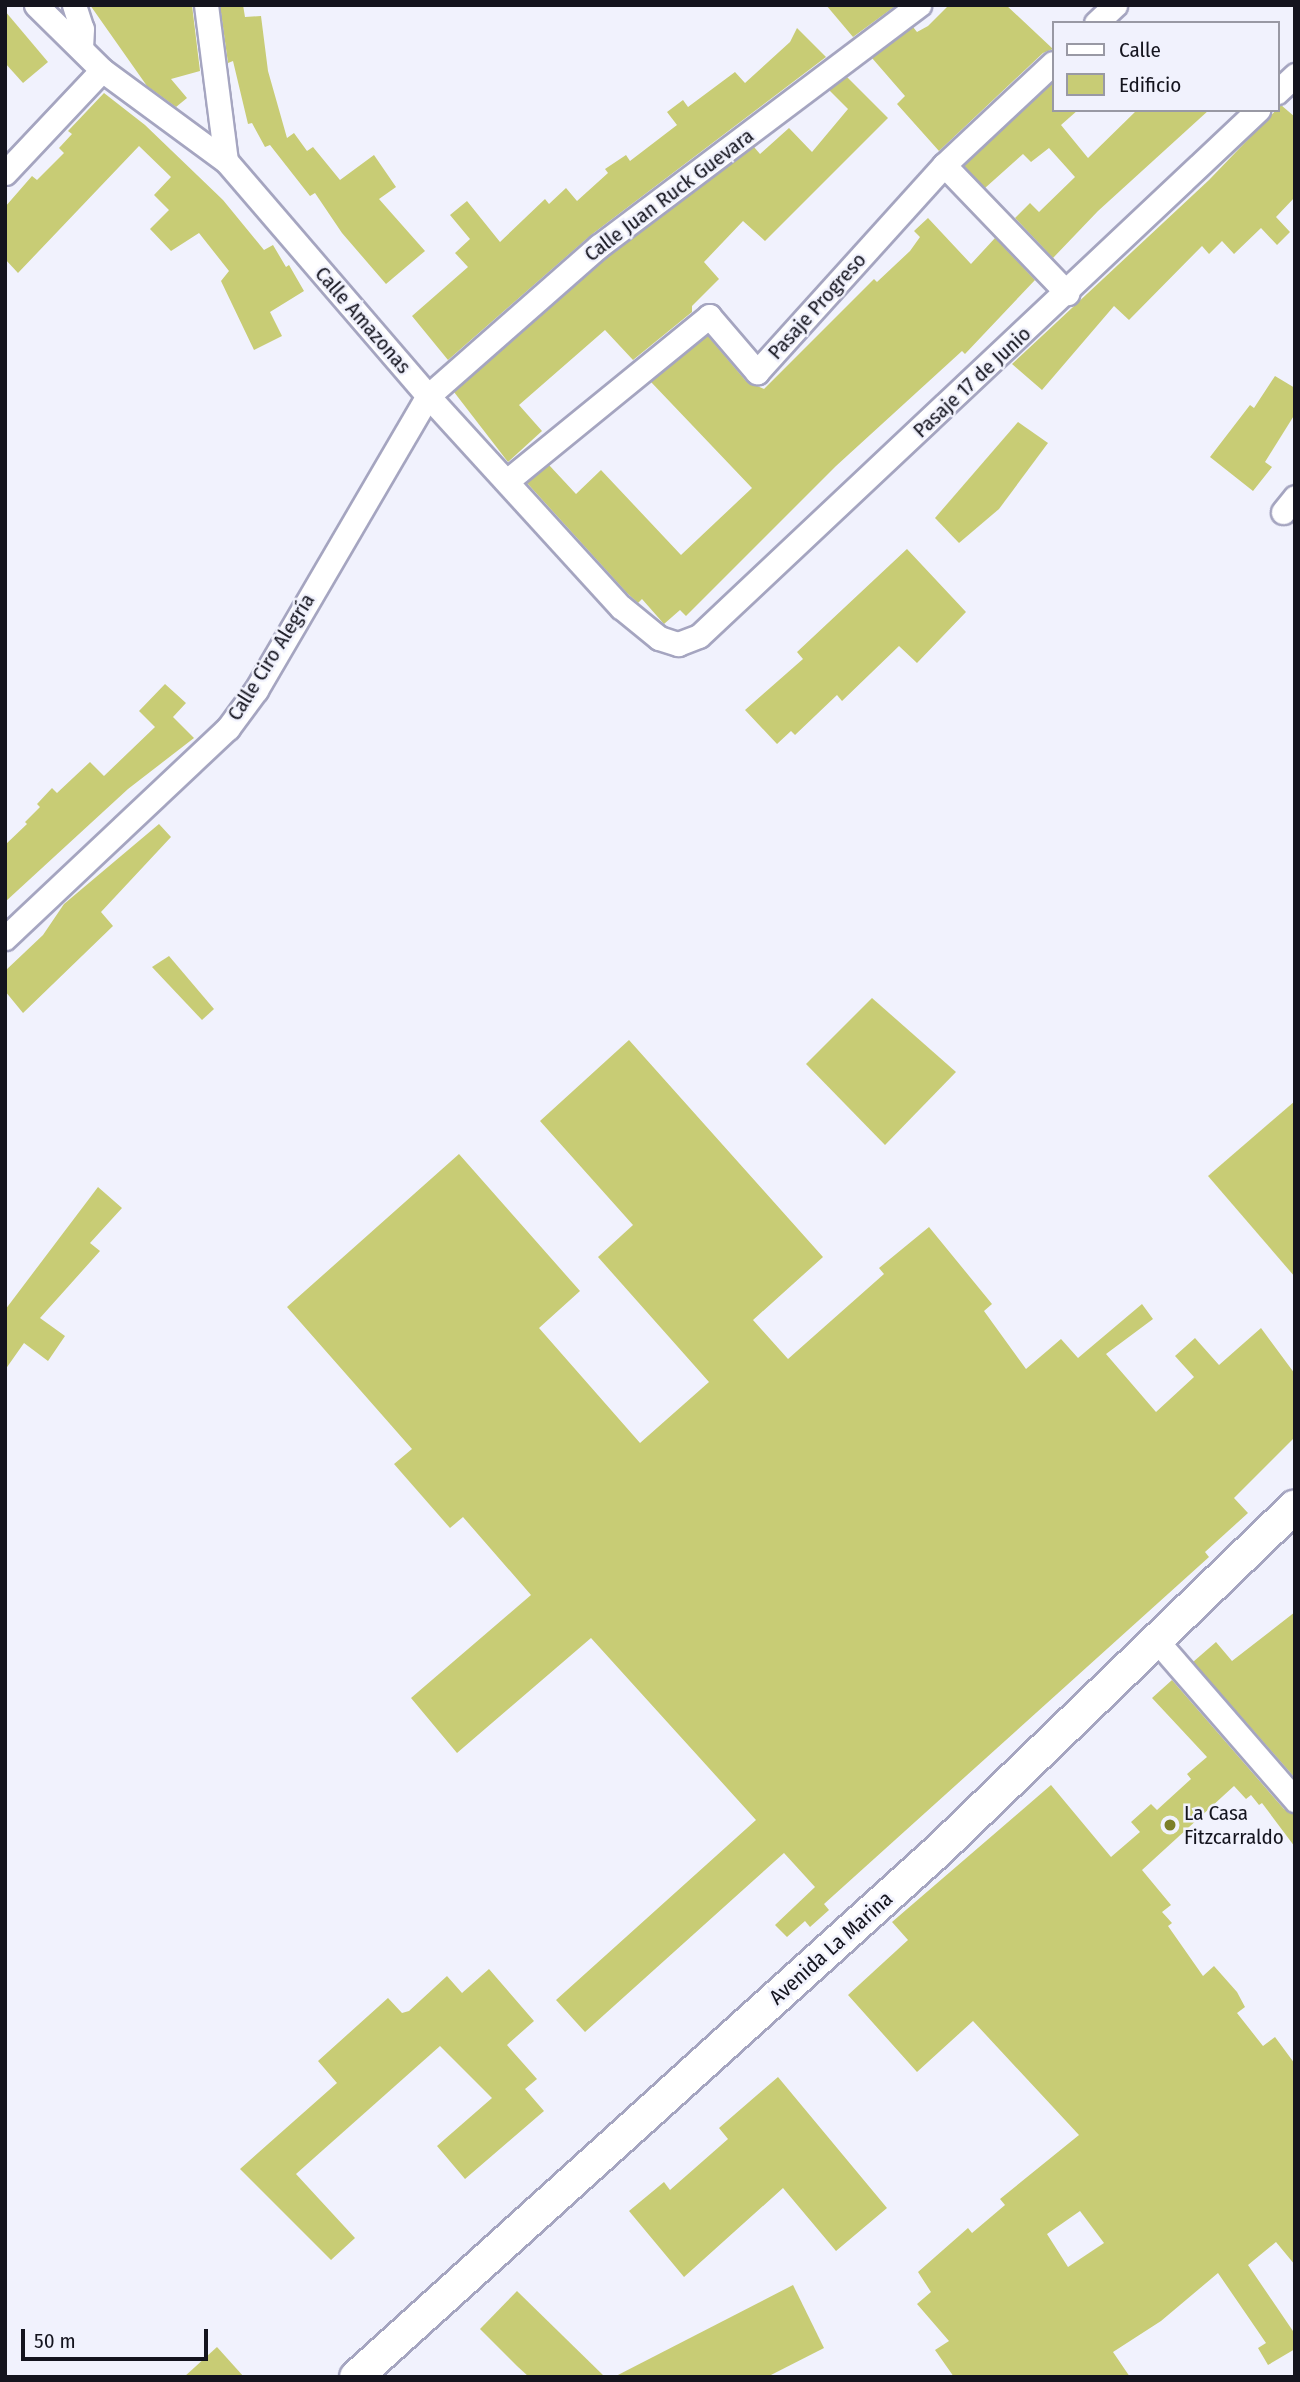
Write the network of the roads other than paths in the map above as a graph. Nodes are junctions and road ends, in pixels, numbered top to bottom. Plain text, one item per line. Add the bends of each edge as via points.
1 (36, 5) edge
2 (74, 5) edge
3 (206, 5) edge
4 (919, 5) edge
5 (1115, 5) edge
6 (1098, 21) edge
7 (81, 48) junction
8 (1052, 64) edge
9 (102, 70) junction
10 (1295, 75) edge
11 (1279, 90) edge
12 (1256, 112) edge
13 (226, 161) junction
14 (944, 165) junction
15 (5, 173) edge
16 (1067, 293) junction
17 (428, 396) junction
18 (507, 481) junction
19 (678, 644) joint
20 (5, 938) edge
21 (1295, 1506) edge
22 (1157, 1641) junction
23 (1295, 1800) edge
24 (356, 2377) edge

1 - 7 street, Calle Amazonas
2 - 7 street via 82,29
3 - 13 street
4 - 17 street, Calle Juan Ruck Guevara via 599,246
5 - 6 street
7 - 9 street, Calle Amazonas
8 - 14 street, Pasaje Progreso
9 - 13 street, Calle Amazonas
9 - 15 street
10 - 11 street
12 - 16 street, Pasaje 17 de Junio
13 - 17 street, Calle Amazonas
14 - 16 street
14 - 18 street, Pasaje Progreso via 757,372 709,316
16 - 19 street, Pasaje 17 de Junio via 699,636
17 - 18 street, Calle Amazonas
17 - 20 street, Calle Ciro Alegría via 256,690 228,728
18 - 19 street, Calle Amazonas via 621,607 659,638
21 - 22 main road, Avenida La Marina
22 - 23 street
22 - 24 main road, Avenida La Marina via 928,1860

